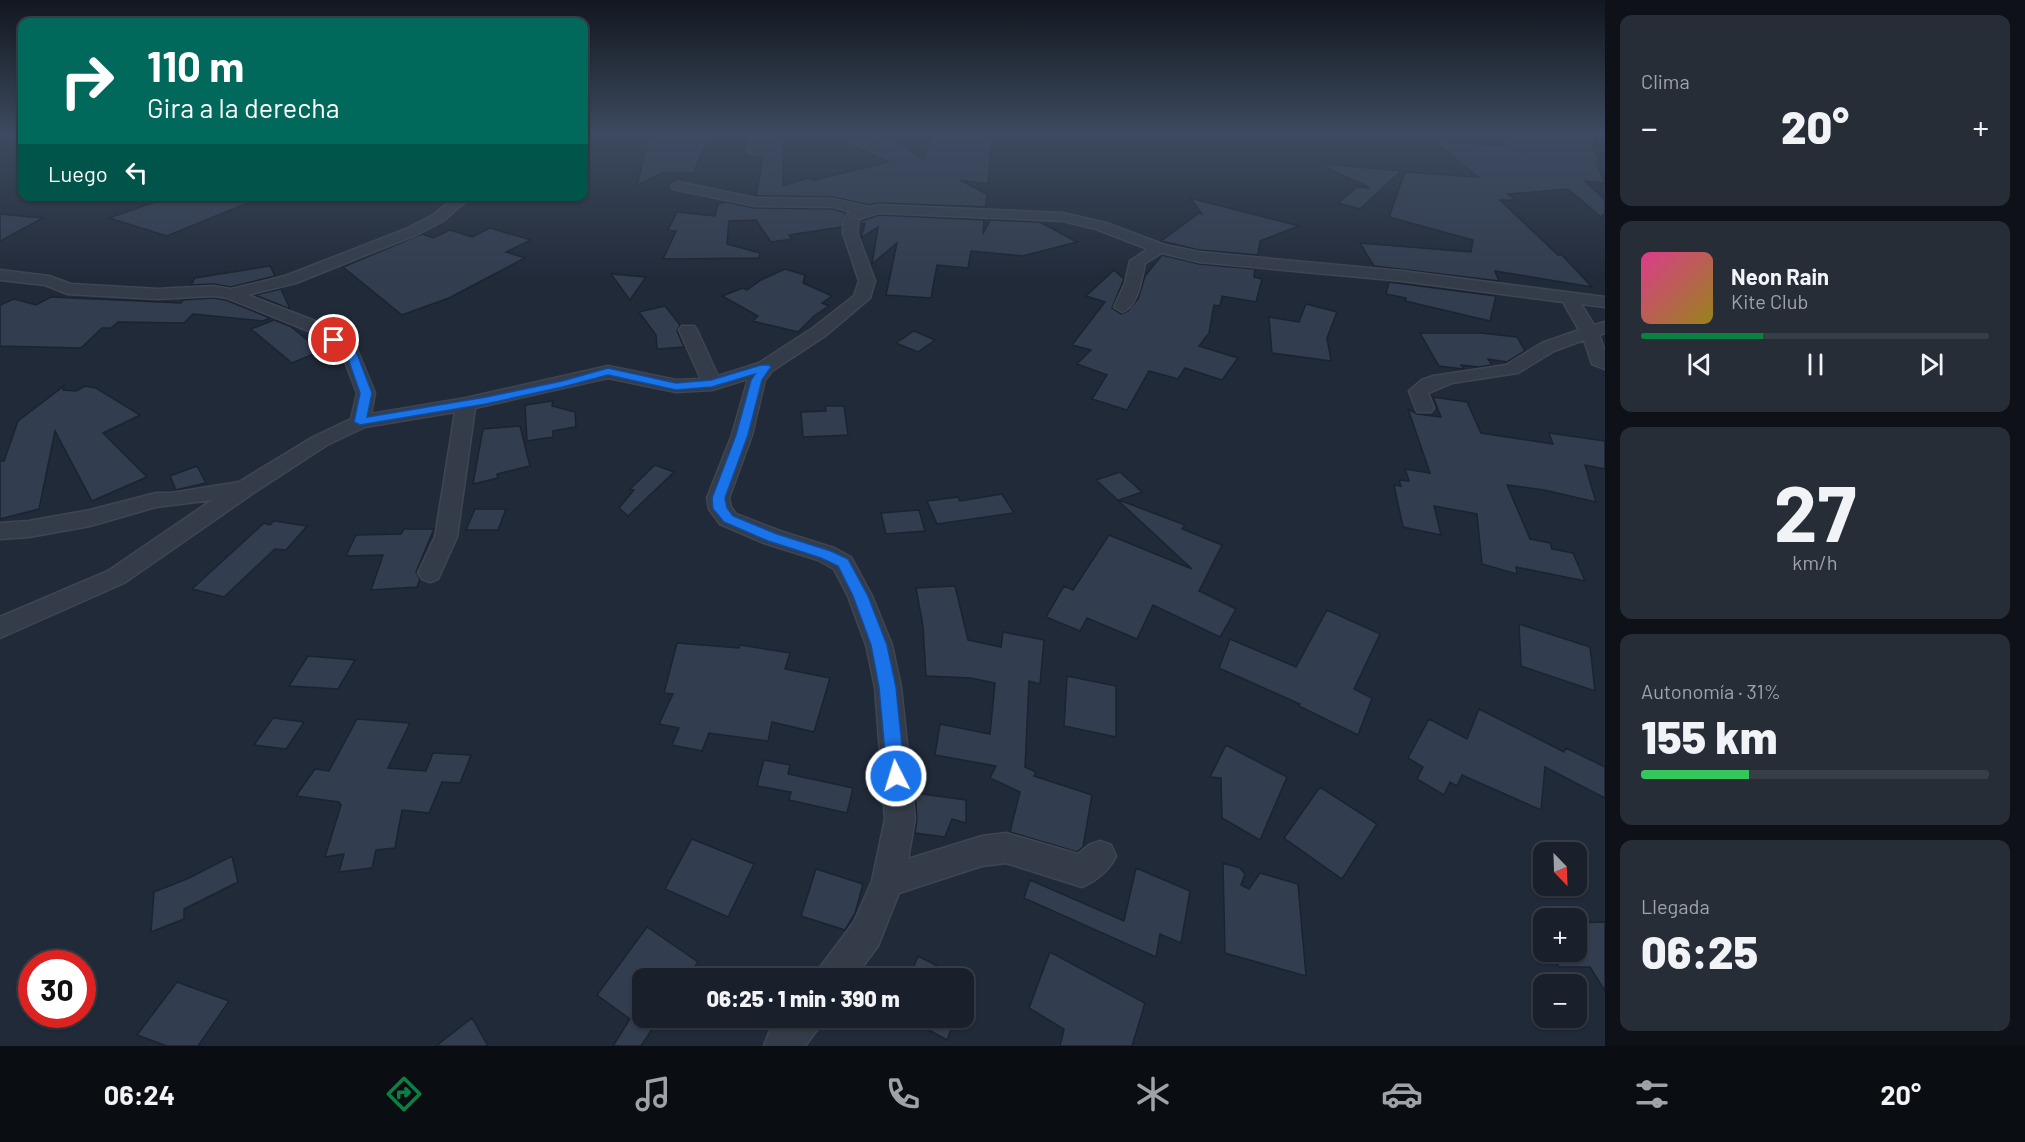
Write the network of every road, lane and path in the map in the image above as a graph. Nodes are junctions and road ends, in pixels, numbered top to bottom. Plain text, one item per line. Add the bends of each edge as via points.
1 (678, 186) dead end
2 (460, 201) edge
3 (866, 211) junction
4 (1160, 248) junction
5 (0, 274) edge
6 (231, 294) junction
7 (1568, 297) junction
8 (1605, 302) edge
9 (1122, 307) dead end
10 (688, 330) dead end
11 (1597, 330) edge
12 (1605, 364) edge
13 (765, 367) junction
14 (712, 384) junction
15 (466, 404) junction
16 (1424, 408) dead end
17 (360, 422) junction
18 (247, 487) junction
19 (0, 531) edge
20 (430, 573) dead end
21 (0, 628) edge
22 (1100, 856) dead end
23 (888, 881) junction
24 (840, 968) edge
25 (796, 1028) edge
26 (782, 1046) edge

1 - 3 street via 755,202 833,203
2 - 6 street via 411,232 290,280
3 - 4 street via 879,208 1063,217
3 - 13 street via 853,216 850,222 850,233 867,281 862,298 819,333
4 - 7 street via 1234,261 1402,276
4 - 9 street via 1138,261
5 - 6 street via 39,279 68,289
6 - 17 street via 317,328 350,351 366,393
7 - 8 street
7 - 11 street
10 - 14 street
11 - 12 street via 1598,360
11 - 16 street via 1545,348 1512,369 1431,381 1418,391
13 - 14 street
13 - 23 street via 756,380 742,435 718,498 720,509 728,519 843,563 860,596 879,645 888,687 900,819
14 - 15 street via 676,387 608,372
15 - 17 street
15 - 20 street via 446,537
17 - 18 street via 320,441
18 - 19 street via 156,500 90,518
18 - 21 street via 116,577
22 - 23 street via 1082,871 1006,848 982,851
23 - 24 street via 866,934
25 - 26 street

